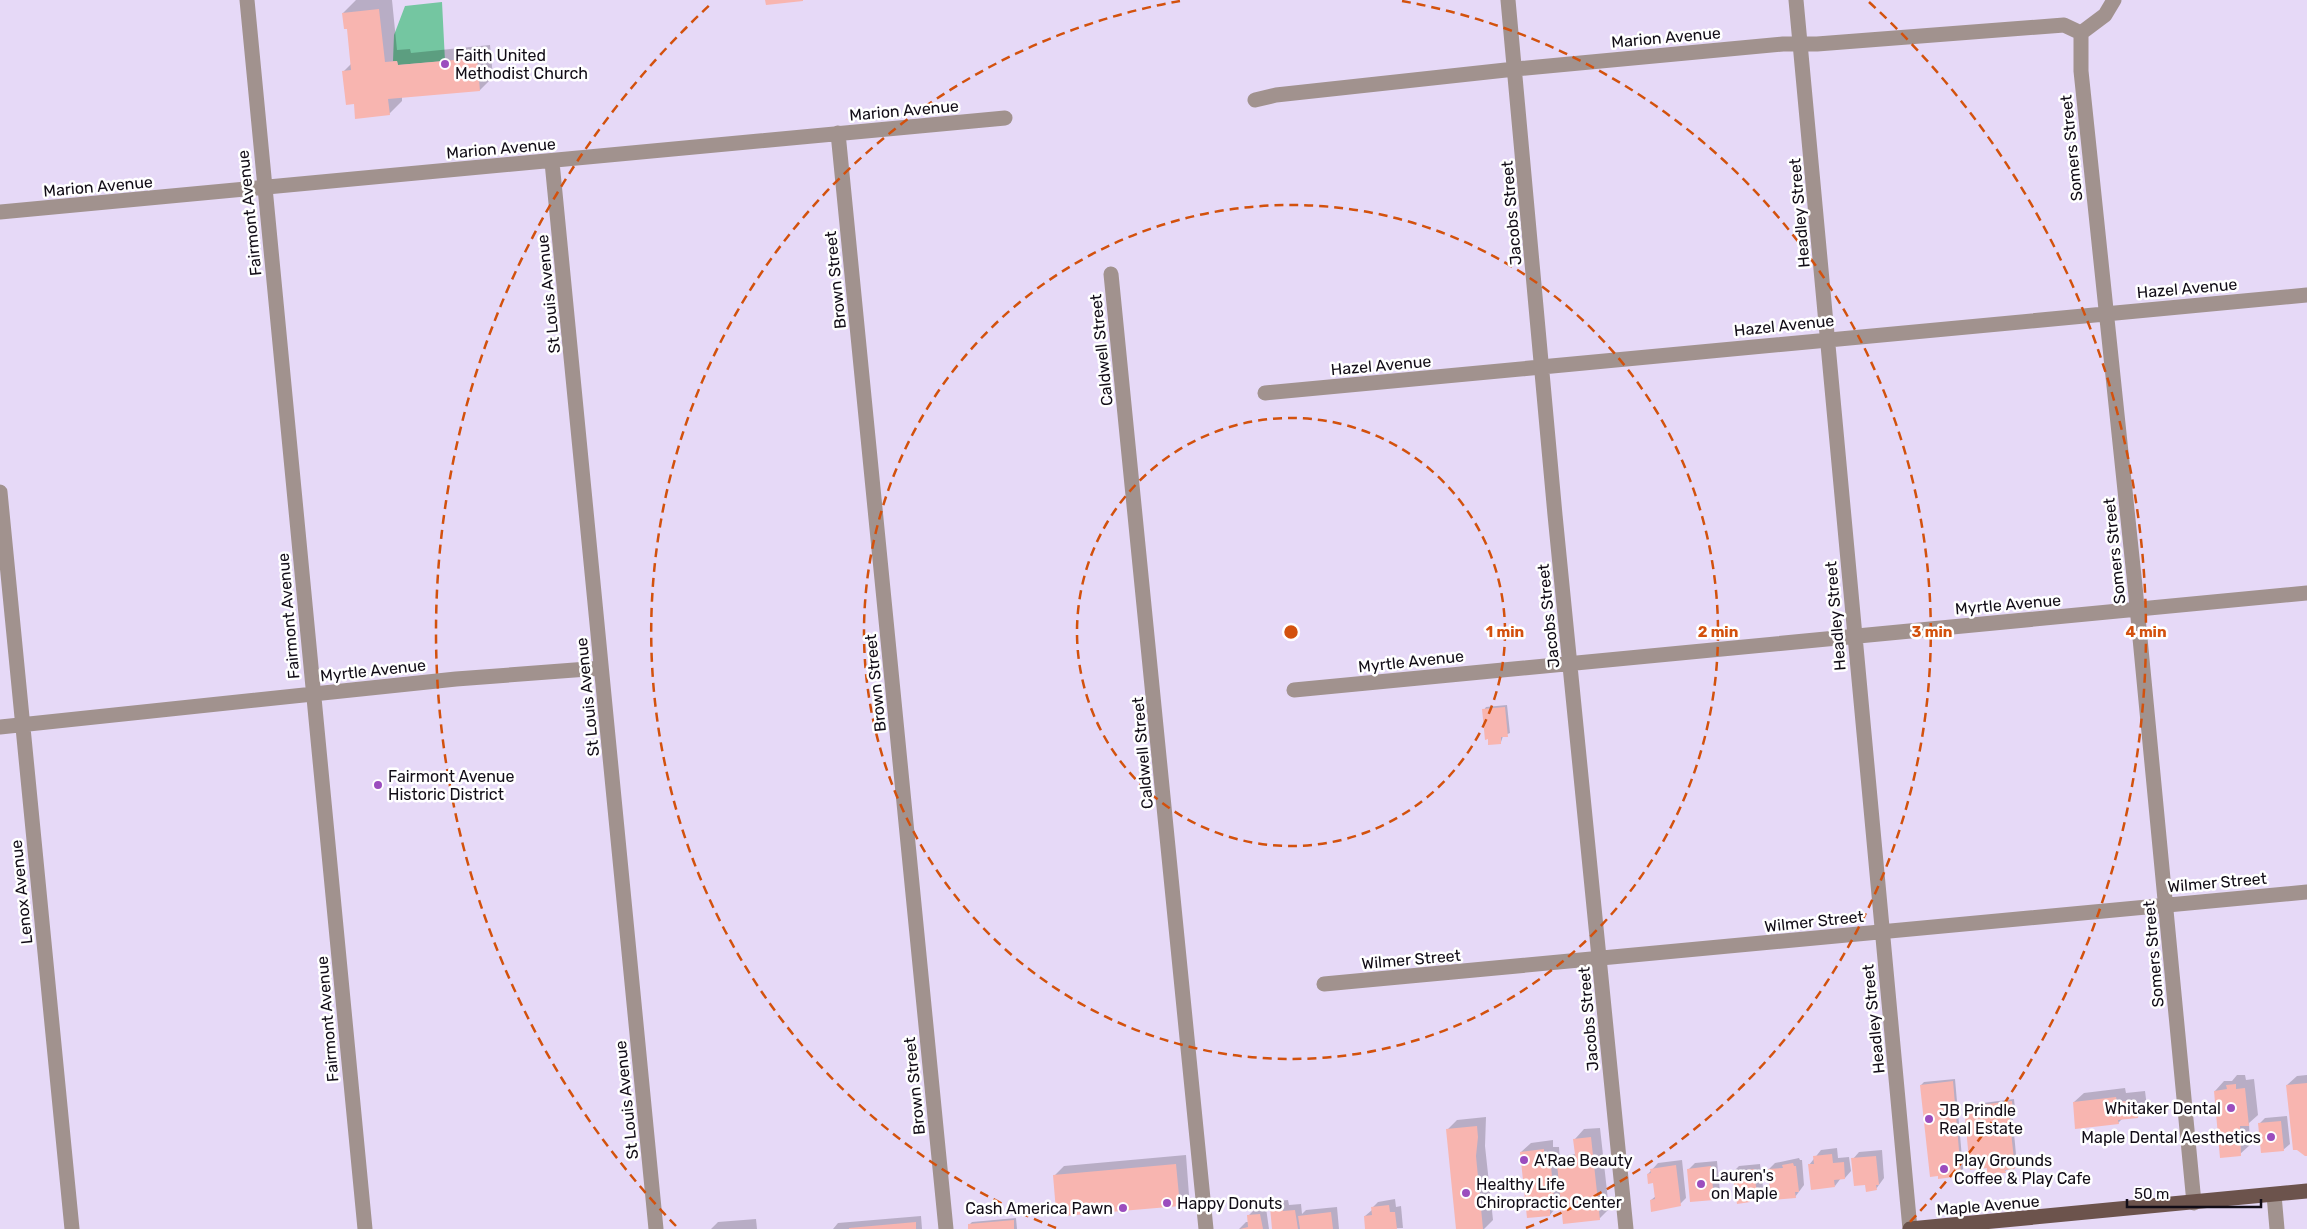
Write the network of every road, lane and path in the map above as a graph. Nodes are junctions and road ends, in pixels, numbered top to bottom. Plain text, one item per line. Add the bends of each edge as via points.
1 (247, 0) edge
2 (1508, 0) edge
3 (1796, 0) edge
4 (2114, 0) edge
5 (2081, 32) junction
6 (1800, 45) junction
7 (1515, 69) junction
8 (1255, 100) dead end
9 (1005, 118) dead end
10 (838, 133) junction
11 (552, 162) junction
12 (264, 188) junction
13 (0, 212) edge
14 (1111, 274) dead end
15 (2307, 294) edge
16 (2107, 312) junction
17 (1827, 338) junction
18 (1542, 368) junction
19 (1265, 393) dead end
20 (0, 492) edge
21 (2307, 593) edge
22 (2138, 610) junction
23 (1854, 635) junction
24 (1570, 662) junction
25 (601, 668) junction
26 (1294, 690) dead end
27 (314, 694) junction
28 (22, 725) junction
29 (0, 727) edge
30 (2307, 892) edge
31 (2166, 904) junction
32 (1882, 931) junction
33 (1600, 960) junction
34 (1324, 984) dead end
35 (2307, 1191) edge
36 (2274, 1194) junction
37 (2194, 1203) junction
38 (72, 1229) edge
39 (365, 1229) edge
40 (656, 1229) edge
41 (946, 1229) edge
42 (1206, 1229) edge
43 (1626, 1229) edge
44 (1910, 1229) edge
45 (2277, 1229) edge

1 - 12 street, Fairmont Avenue
2 - 7 street, Jacobs Street
3 - 6 street, Headley Street
4 - 5 street via 2106,15
5 - 6 street, Marion Avenue via 2064,25
5 - 16 street, Somers Street via 2081,71
6 - 7 street, Marion Avenue
6 - 17 street, Headley Street
7 - 8 street, Marion Avenue
7 - 18 street, Jacobs Street
9 - 10 street, Marion Avenue
10 - 11 street, Marion Avenue
10 - 41 street, Brown Street
11 - 12 street, Marion Avenue
11 - 25 street, St Louis Avenue
12 - 13 street, Marion Avenue
12 - 27 street, Fairmont Avenue
14 - 42 street, Caldwell Street
15 - 16 street, Hazel Avenue
16 - 17 street, Hazel Avenue
16 - 22 street, Somers Street
17 - 18 street, Hazel Avenue
17 - 23 street, Headley Street
18 - 19 street, Hazel Avenue
18 - 24 street, Jacobs Street
20 - 28 street, Lenox Avenue
21 - 22 street, Myrtle Avenue
22 - 23 street, Myrtle Avenue
22 - 31 street, Somers Street
23 - 24 street, Myrtle Avenue
23 - 32 street, Headley Street
24 - 26 street, Myrtle Avenue
24 - 33 street, Jacobs Street
25 - 27 street, Myrtle Avenue
25 - 40 street, St Louis Avenue
27 - 28 street, Myrtle Avenue
27 - 39 street, Fairmont Avenue
28 - 29 street, Myrtle Avenue
28 - 38 street, Lenox Avenue
30 - 31 street, Wilmer Street
31 - 32 street, Wilmer Street
31 - 37 street, Somers Street
32 - 33 street, Wilmer Street
32 - 44 street, Headley Street
33 - 34 street, Wilmer Street
33 - 43 street, Jacobs Street
35 - 36 main road, Maple Avenue
36 - 37 main road, Maple Avenue
36 - 45 street
37 - 44 main road, Maple Avenue

